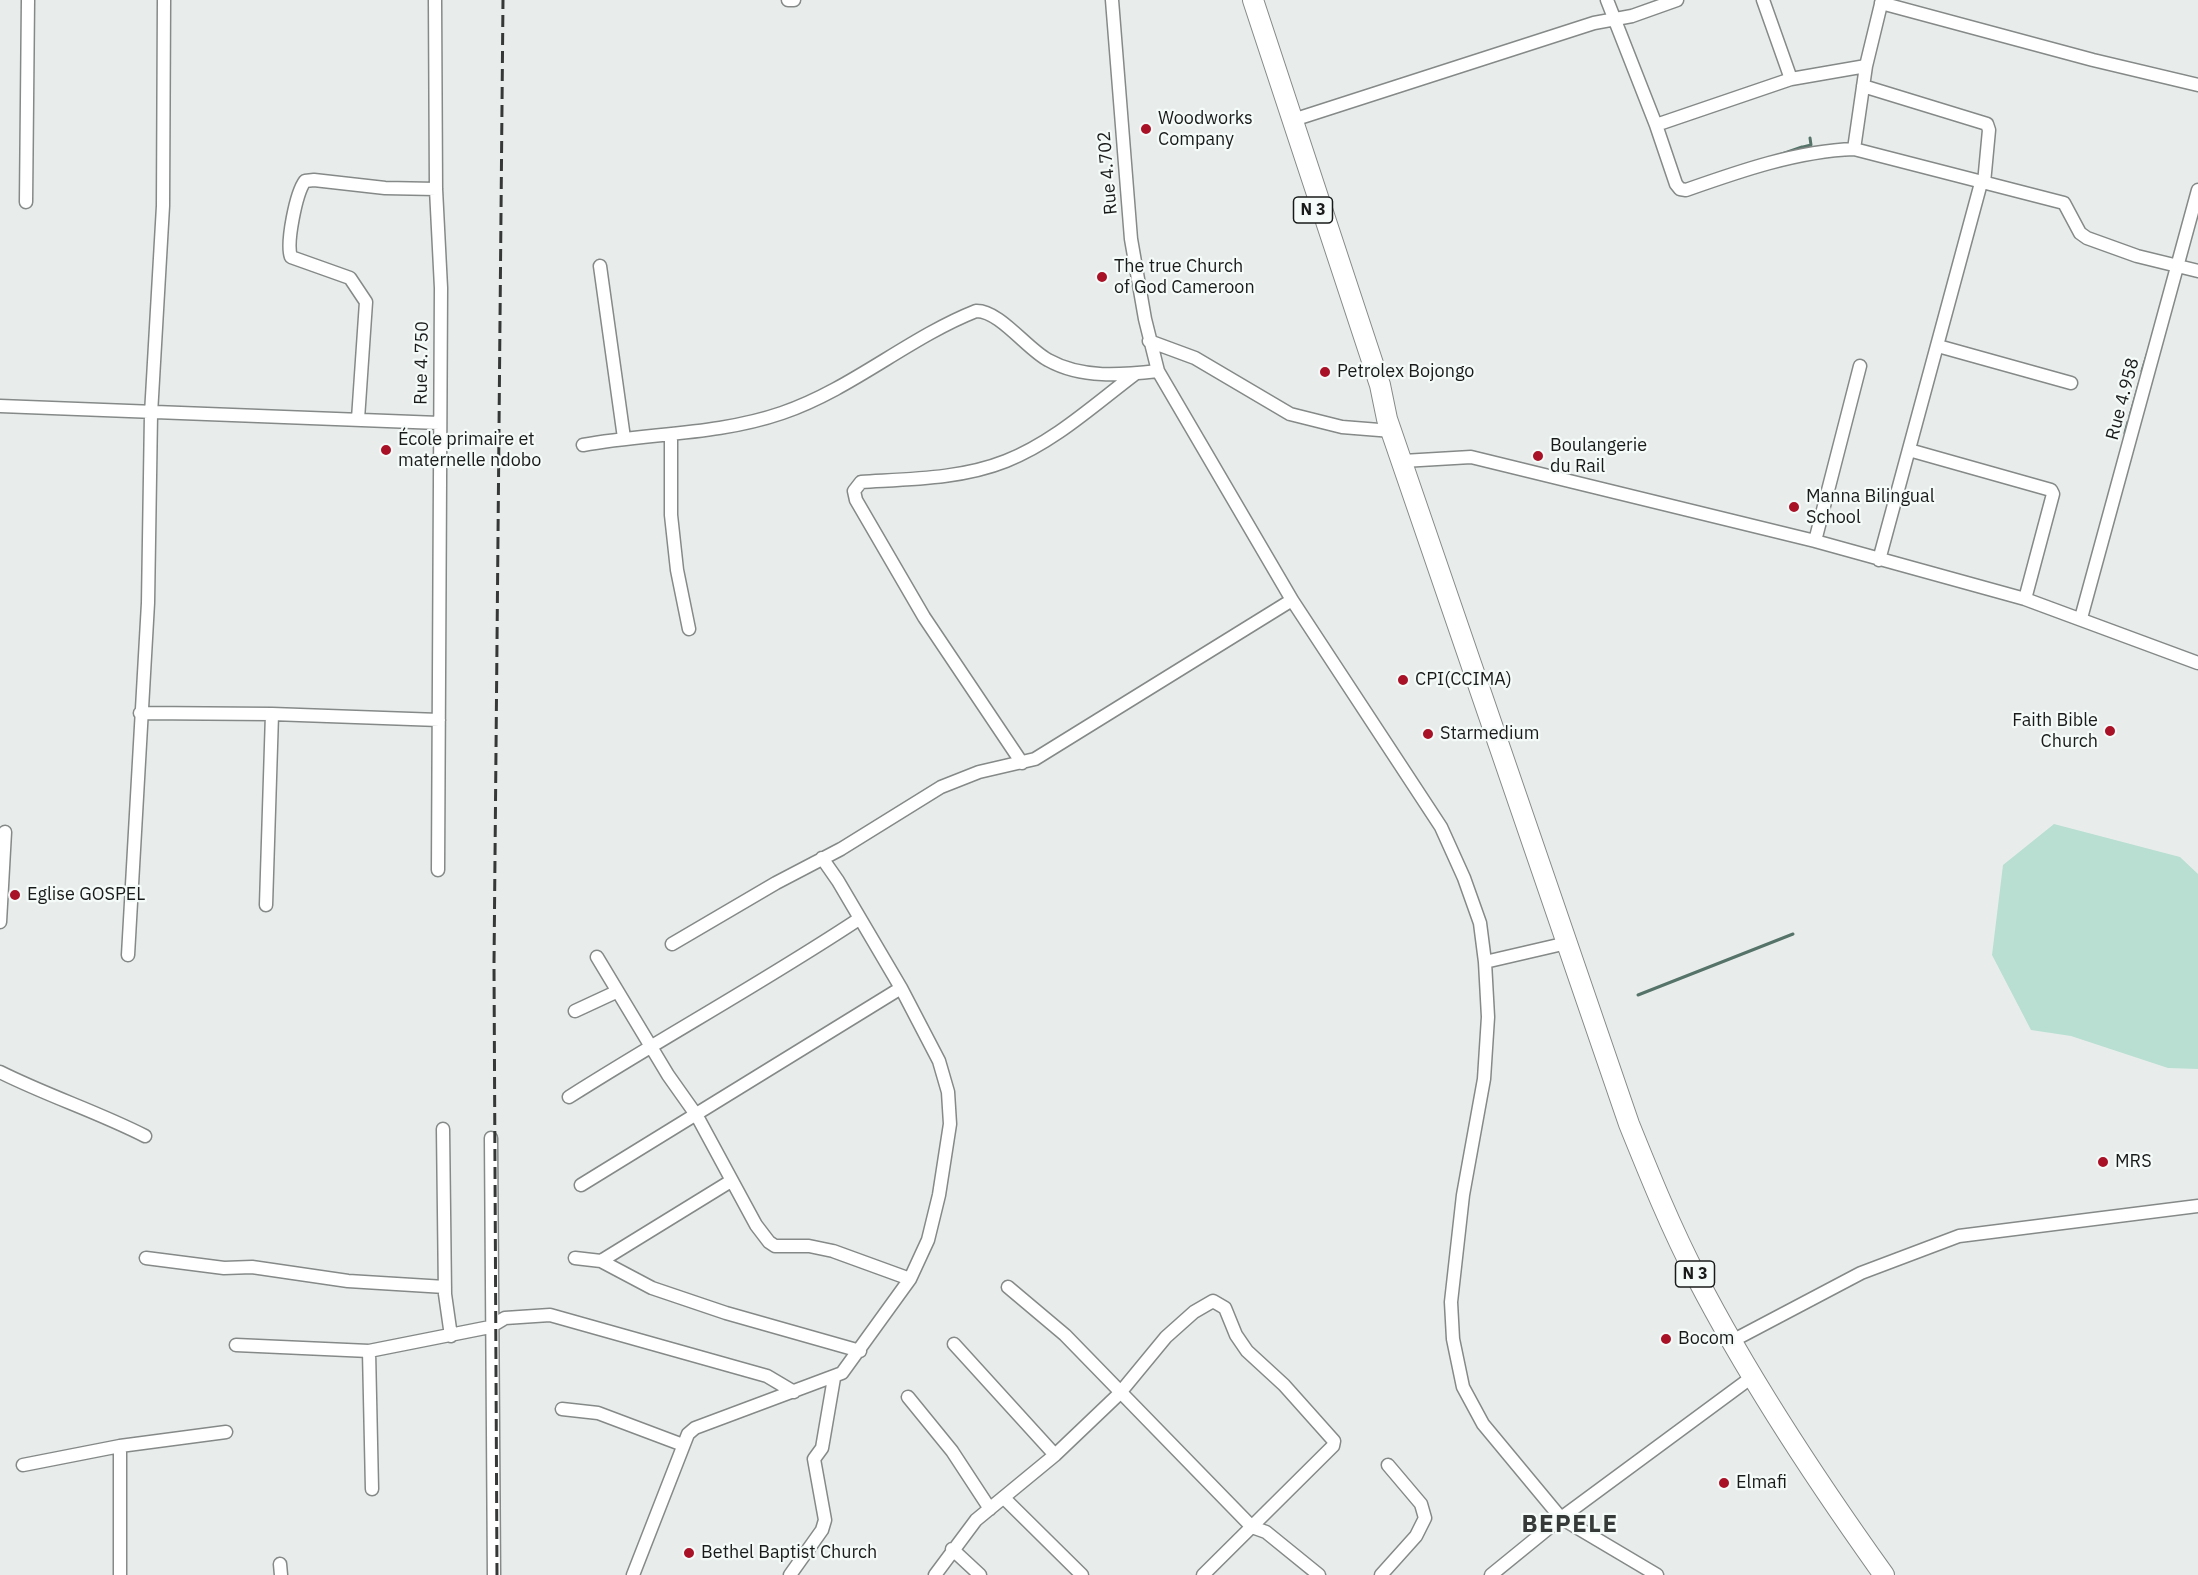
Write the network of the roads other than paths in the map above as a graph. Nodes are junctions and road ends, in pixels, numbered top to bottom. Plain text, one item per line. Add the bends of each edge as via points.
1 (28, 0) edge
2 (164, 0) edge
3 (435, 0) edge
4 (788, 0) edge
5 (794, 0) edge
6 (1112, 0) edge
7 (1241, 0) edge
8 (1252, 0) edge
9 (1607, 0) edge
10 (1677, 0) edge
11 (1763, 0) edge
12 (1881, 1) edge
13 (1614, 20) junction
14 (1261, 41) junction
15 (1866, 66) junction
16 (1791, 79) junction
17 (2198, 85) edge
18 (1863, 86) junction
19 (1293, 120) junction
20 (1656, 125) junction
21 (1854, 149) junction
22 (1983, 183) junction
23 (436, 189) junction
24 (2198, 190) edge
25 (26, 202) dead end
26 (2177, 265) junction
27 (600, 266) dead end
28 (2198, 271) edge
29 (1149, 341) junction
30 (1938, 346) junction
31 (1860, 366) dead end
32 (1158, 371) junction
33 (1135, 374) junction
34 (2071, 383) dead end
35 (0, 406) edge
36 (151, 414) junction
37 (358, 419) junction
38 (439, 423) junction
39 (1389, 425) junction
40 (671, 436) junction
41 (624, 438) junction
42 (583, 445) dead end
43 (1909, 450) junction
44 (1403, 461) junction
45 (1815, 541) junction
46 (1879, 560) junction
47 (2025, 599) junction
48 (1293, 600) junction
49 (2081, 618) junction
50 (689, 629) dead end
51 (2198, 663) edge
52 (140, 713) junction
53 (272, 714) junction
54 (439, 720) junction
55 (1022, 763) junction
56 (5, 832) dead end
57 (822, 858) junction
58 (438, 870) dead end
59 (266, 905) dead end
60 (859, 919) junction
61 (0, 922) edge
62 (1568, 943) junction
63 (672, 944) dead end
64 (128, 955) dead end
65 (597, 957) dead end
66 (1485, 962) junction
67 (901, 988) junction
68 (616, 992) junction
69 (575, 1011) dead end
70 (650, 1045) junction
71 (0, 1072) edge
72 (570, 1097) dead end
73 (697, 1116) junction
74 (443, 1129) dead end
75 (145, 1136) dead end
76 (491, 1138) dead end
77 (731, 1181) junction
78 (581, 1185) dead end
79 (2198, 1206) edge
80 (146, 1258) dead end
81 (575, 1258) dead end
82 (601, 1261) junction
83 (910, 1279) junction
84 (445, 1287) junction
85 (1008, 1287) dead end
86 (490, 1328) junction
87 (451, 1336) junction
88 (1732, 1341) junction
89 (954, 1344) dead end
90 (236, 1345) dead end
91 (369, 1351) junction
92 (860, 1351) junction
93 (1752, 1377) junction
94 (834, 1378) junction
95 (794, 1392) junction
96 (1119, 1394) junction
97 (908, 1397) dead end
98 (562, 1409) dead end
99 (226, 1432) dead end
100 (683, 1445) junction
101 (120, 1446) junction
102 (1055, 1455) junction
103 (23, 1465) dead end
104 (1388, 1465) dead end
105 (372, 1489) dead end
106 (1004, 1498) junction
107 (990, 1509) junction
108 (1561, 1518) junction
109 (1252, 1527) junction
110 (952, 1549) junction
111 (120, 1575) edge
112 (494, 1575) edge
113 (633, 1575) edge
114 (790, 1575) edge
115 (934, 1575) edge
116 (980, 1575) edge
117 (1082, 1575) edge
118 (1203, 1575) edge
119 (1319, 1575) edge
120 (1381, 1575) edge
121 (1491, 1575) edge
122 (1657, 1575) edge
123 (1884, 1575) edge

1 - 25 street
2 - 36 street via 165,135
3 - 23 street, Rue 4.750
4 - 5 street
6 - 29 street, Rue 4.702 via 1131,238
7 - 14 highway, N 3
8 - 14 highway, N 3
9 - 13 street
10 - 13 street
11 - 16 street
12 - 15 street
12 - 17 street via 2082,58
13 - 19 street via 1594,23
13 - 20 street
14 - 19 highway, N 3
14 - 39 highway, N 3 via 1368,381
15 - 16 street
15 - 18 street
16 - 20 street
18 - 21 street
18 - 22 street via 1987,124
19 - 39 highway, N 3 via 1380,385
20 - 21 street via 1676,184 1686,190 1824,150
21 - 22 street
22 - 26 street via 2064,203 2080,233 2087,238
22 - 30 street
23 - 37 street via 314,180 305,182 301,189 292,223 291,257 350,278 366,302
23 - 38 street, Rue 4.750 via 441,288
24 - 26 street, Rue 4.958
26 - 28 street
26 - 49 street, Rue 4.958
27 - 41 street
29 - 32 street, Rue 4.702
29 - 39 street via 1195,358 1290,414 1342,427
30 - 34 street
30 - 43 street
31 - 45 street
32 - 33 street
32 - 48 street, Rue 4.702
33 - 40 street via 1112,376 1073,370 1048,360 992,315 976,311 857,378 783,413
33 - 55 street via 1066,426 1007,461 929,477 861,482 854,491 924,617
35 - 36 street
36 - 37 street
36 - 52 street via 148,603
37 - 38 street
38 - 54 street, Rue 4.750
39 - 44 highway, N 3
40 - 41 street
40 - 50 street via 671,515
41 - 42 street
43 - 46 street
43 - 47 street via 2051,490
44 - 45 street via 1471,457
44 - 62 highway via 1510,784
45 - 46 street
46 - 47 street
47 - 49 street
48 - 55 street via 1035,759
48 - 66 street, Rue 4.702 via 1441,827 1480,923
49 - 51 street
52 - 53 street
52 - 64 street
53 - 54 street
53 - 59 street
54 - 58 street, Rue 4.750
55 - 57 street via 979,772 941,787
56 - 61 street
57 - 60 street
57 - 63 street
60 - 67 street
60 - 70 street via 799,959
62 - 66 street
62 - 88 highway, N 3 via 1656,1192
65 - 68 street
66 - 108 street, Rue 4.702 via 1488,1017 1484,1079 1454,1269 1453,1339 1463,1387 1483,1424
67 - 73 street
67 - 83 street via 939,1061 948,1092 950,1124 928,1240
68 - 69 street
68 - 70 street
70 - 72 street
70 - 73 street
71 - 75 street
73 - 77 street
73 - 78 street
74 - 84 street
76 - 86 street
77 - 82 street
77 - 83 street via 772,1245 833,1251
79 - 88 street via 1959,1236 1861,1273
80 - 84 street via 224,1268 252,1267 348,1281
81 - 82 street
82 - 92 street via 652,1288
83 - 92 street
84 - 87 street
85 - 96 street via 1065,1335
86 - 87 street
86 - 95 street via 505,1318 550,1315 767,1376
86 - 112 street
87 - 91 street
88 - 93 highway, N 3
89 - 102 street
90 - 91 street
91 - 105 street
92 - 94 street
93 - 108 street
93 - 123 highway, N 3
94 - 95 street
94 - 114 street via 822,1448 814,1459 825,1520
95 - 100 street via 694,1428
96 - 102 street
96 - 109 street
96 - 109 street via 1166,1337 1194,1312 1213,1301 1225,1308 1247,1351 1334,1441
97 - 107 street via 952,1451
98 - 100 street via 598,1413
99 - 101 street
100 - 113 street
101 - 103 street
101 - 111 street
102 - 106 street
104 - 120 street via 1420,1504 1425,1518 1416,1536
106 - 107 street
106 - 117 street
107 - 110 street
108 - 121 street
108 - 122 street, Rue 4.702
109 - 118 street
109 - 119 street via 1266,1532
110 - 115 street
110 - 116 street

